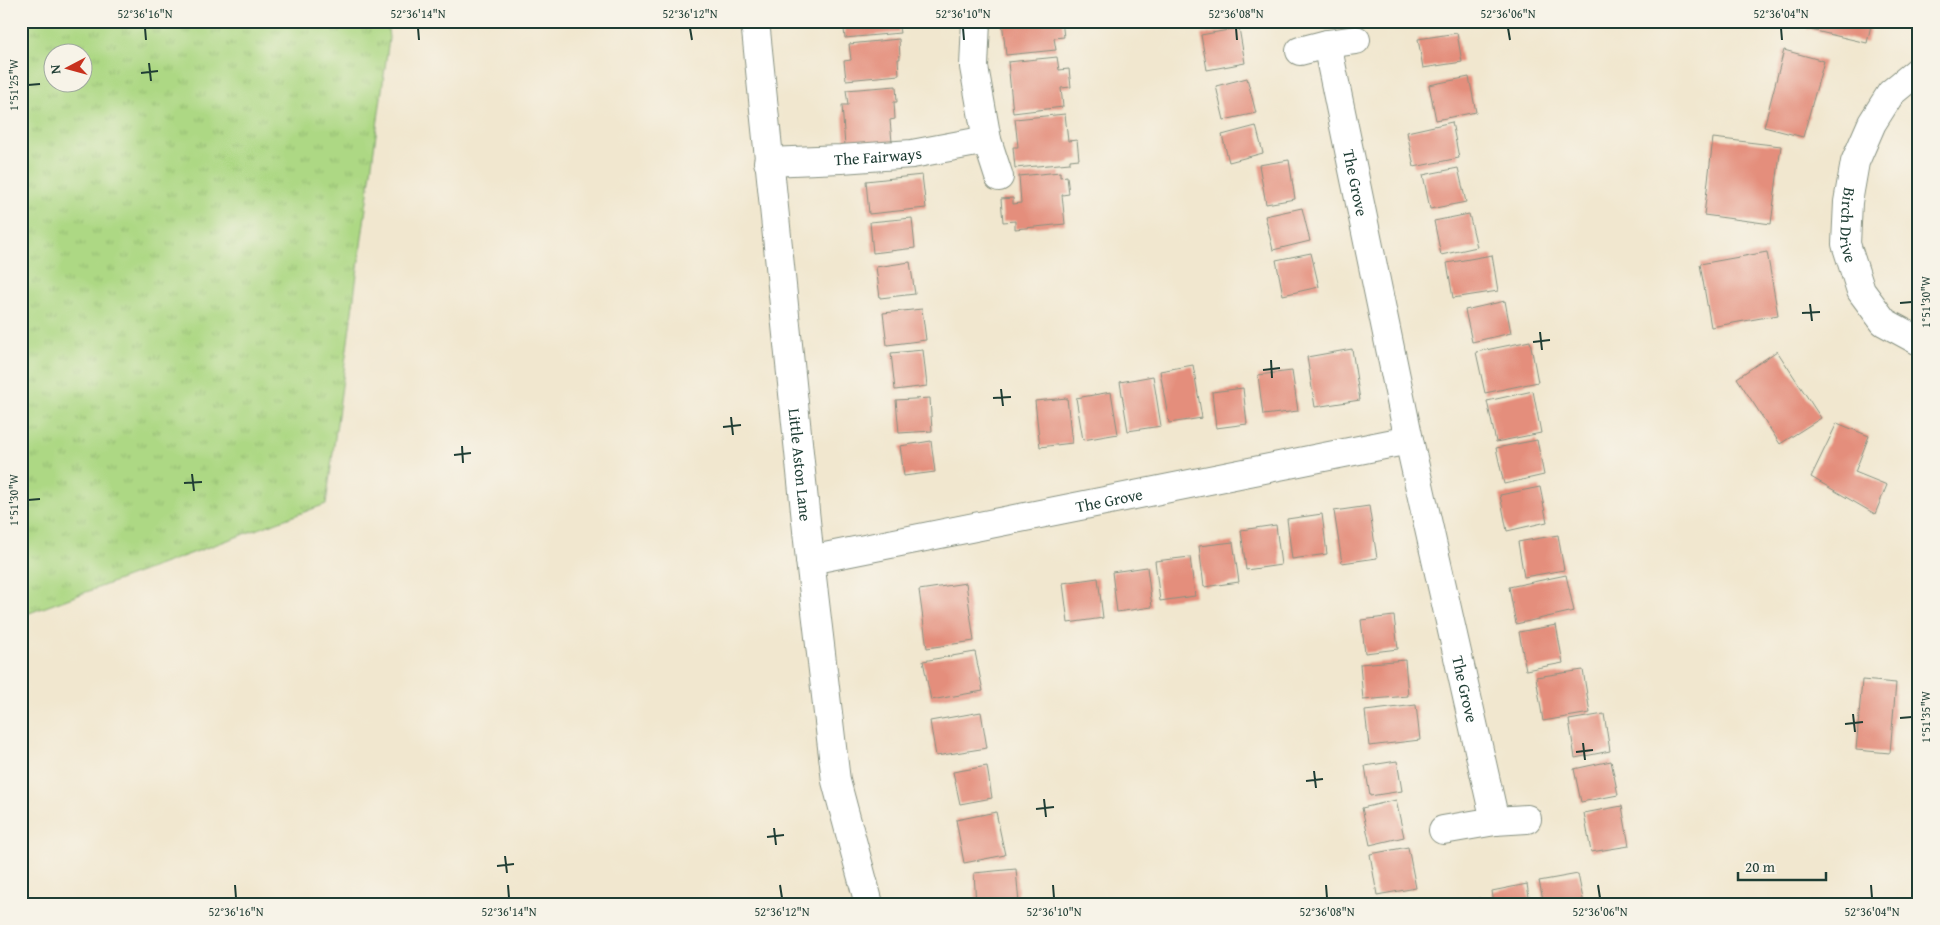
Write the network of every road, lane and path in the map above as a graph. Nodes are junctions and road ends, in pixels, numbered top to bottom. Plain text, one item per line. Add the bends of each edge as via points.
1 (754, 21) edge
2 (976, 21) edge
3 (1356, 40) dead end
4 (1327, 44) junction
5 (1300, 50) dead end
6 (1919, 70) edge
7 (986, 140) junction
8 (768, 162) junction
9 (999, 177) dead end
10 (1919, 341) edge
11 (1409, 440) junction
12 (810, 560) junction
13 (1527, 820) dead end
14 (1495, 821) junction
15 (1443, 830) dead end
16 (869, 904) edge

1 - 8 street, Little Aston Lane
2 - 7 street via 974,67
3 - 4 street
4 - 5 street
4 - 11 street, The Grove
6 - 10 street, Birch Drive via 1892,93 1872,123 1855,162 1848,202 1846,244 1861,291 1884,322
7 - 8 street, The Fairways via 912,154
7 - 9 street
8 - 12 street, Little Aston Lane
11 - 12 street, The Grove
11 - 14 street, The Grove
12 - 16 street, Little Aston Lane via 836,781
13 - 14 street
14 - 15 street

